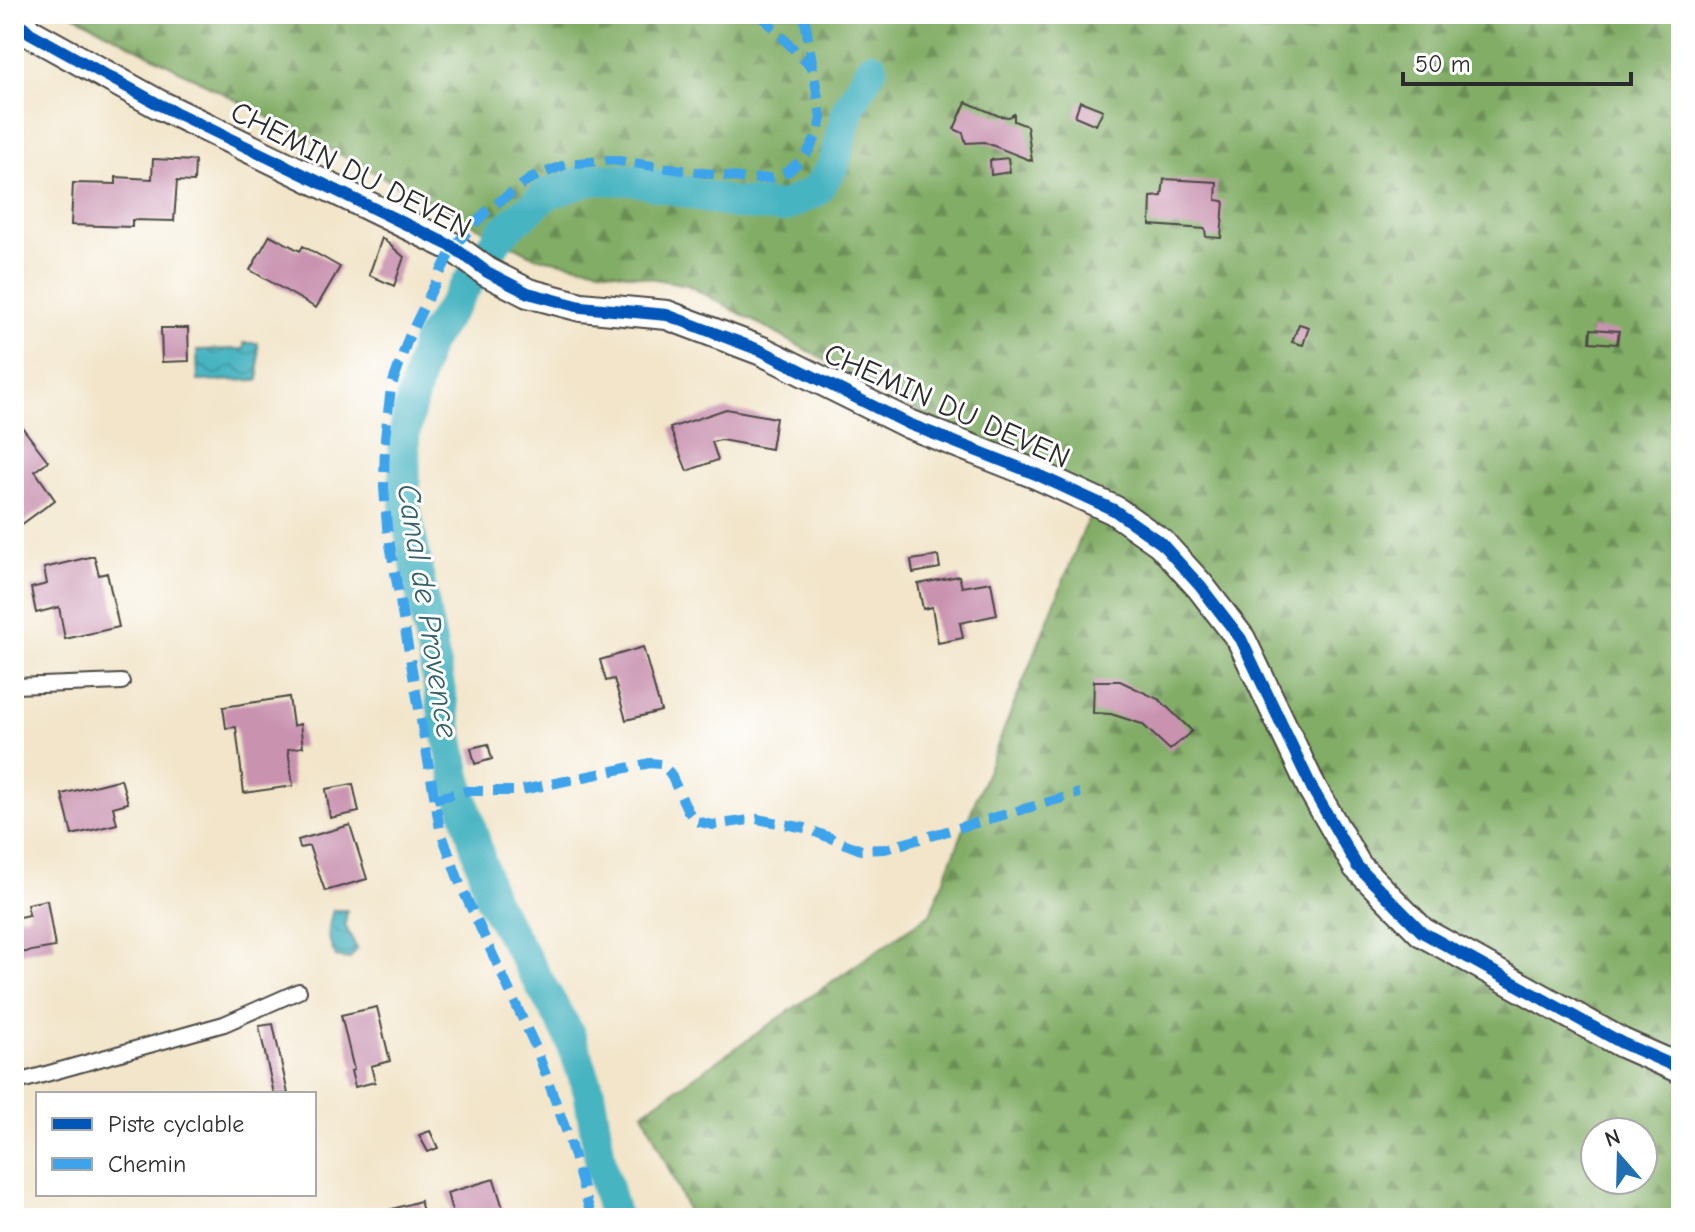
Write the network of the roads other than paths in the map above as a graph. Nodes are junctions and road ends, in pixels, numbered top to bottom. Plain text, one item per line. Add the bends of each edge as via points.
1 (14, 18) edge
2 (122, 682) dead end
3 (14, 686) edge
4 (299, 991) dead end
5 (1681, 1069) edge
6 (14, 1083) edge

1 - 5 street, CHEMIN DU DEVEN via 30,33 158,104 405,222 528,293 581,307 667,315 762,351 909,424 1114,510 1161,543 1241,639 1312,788 1357,866 1422,932 1622,1043
2 - 3 lane
4 - 6 lane via 224,1024

